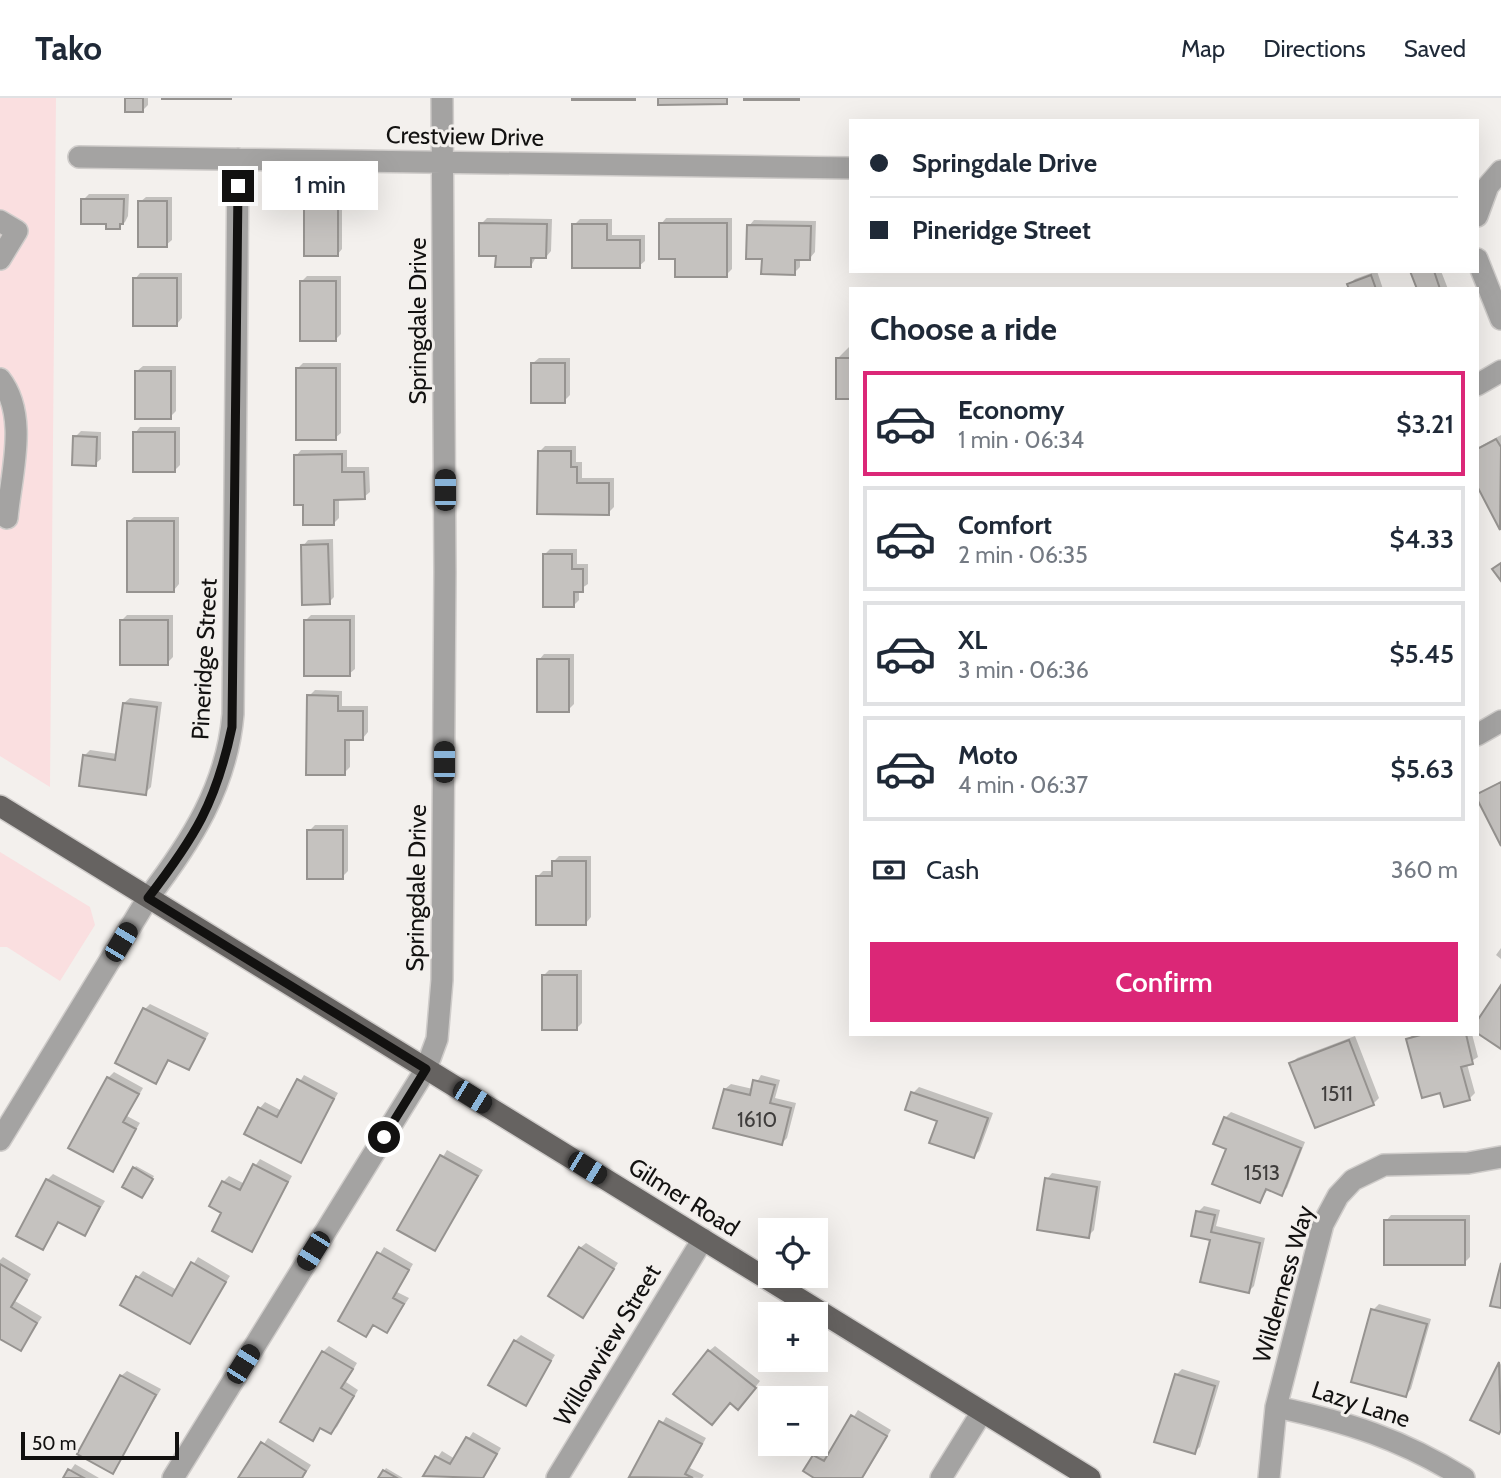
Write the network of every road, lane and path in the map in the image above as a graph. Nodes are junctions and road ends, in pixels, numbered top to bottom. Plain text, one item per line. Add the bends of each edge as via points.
1 (442, 98) edge
2 (79, 157) dead end
3 (239, 159) junction
4 (442, 162) junction
5 (849, 168) edge
6 (1489, 179) edge
7 (1479, 210) edge
8 (0, 221) edge
9 (0, 259) edge
10 (1479, 264) edge
11 (1501, 319) edge
12 (1501, 371) edge
13 (0, 379) edge
14 (1479, 384) edge
15 (8, 416) edge
16 (7, 518) dead end
17 (1501, 720) edge
18 (1479, 734) edge
19 (0, 806) edge
20 (148, 898) junction
21 (426, 1069) junction
22 (0, 1140) edge
23 (1501, 1157) edge
24 (703, 1239) junction
25 (1276, 1407) junction
26 (982, 1412) junction
27 (173, 1478) edge
28 (557, 1478) edge
29 (941, 1478) edge
30 (1090, 1478) edge
31 (1269, 1478) edge
32 (1464, 1478) edge

1 - 4 street, Springdale Drive
2 - 3 street, Crestview Drive
3 - 4 street, Crestview Drive
3 - 20 street, Pineridge Street via 232,727 210,805
4 - 5 street, Crestview Drive
4 - 21 street, Springdale Drive via 442,980 437,1039
6 - 7 street
8 - 9 street via 17,231
10 - 11 street
12 - 14 street
13 - 15 street via 12,400
15 - 16 street
17 - 18 street
19 - 20 main road, Gilmer Road
20 - 21 main road, Gilmer Road
20 - 22 street, Pineridge Street
21 - 24 main road, Gilmer Road
21 - 27 street, Springdale Drive
23 - 25 street, Wilderness Way via 1468,1163 1384,1165 1346,1186 1323,1224
24 - 26 main road, Gilmer Road
24 - 28 street, Willowview Street
25 - 31 street, Wilderness Way
25 - 32 street, Lazy Lane via 1368,1429 1415,1449
26 - 29 street
26 - 30 main road, Gilmer Road

